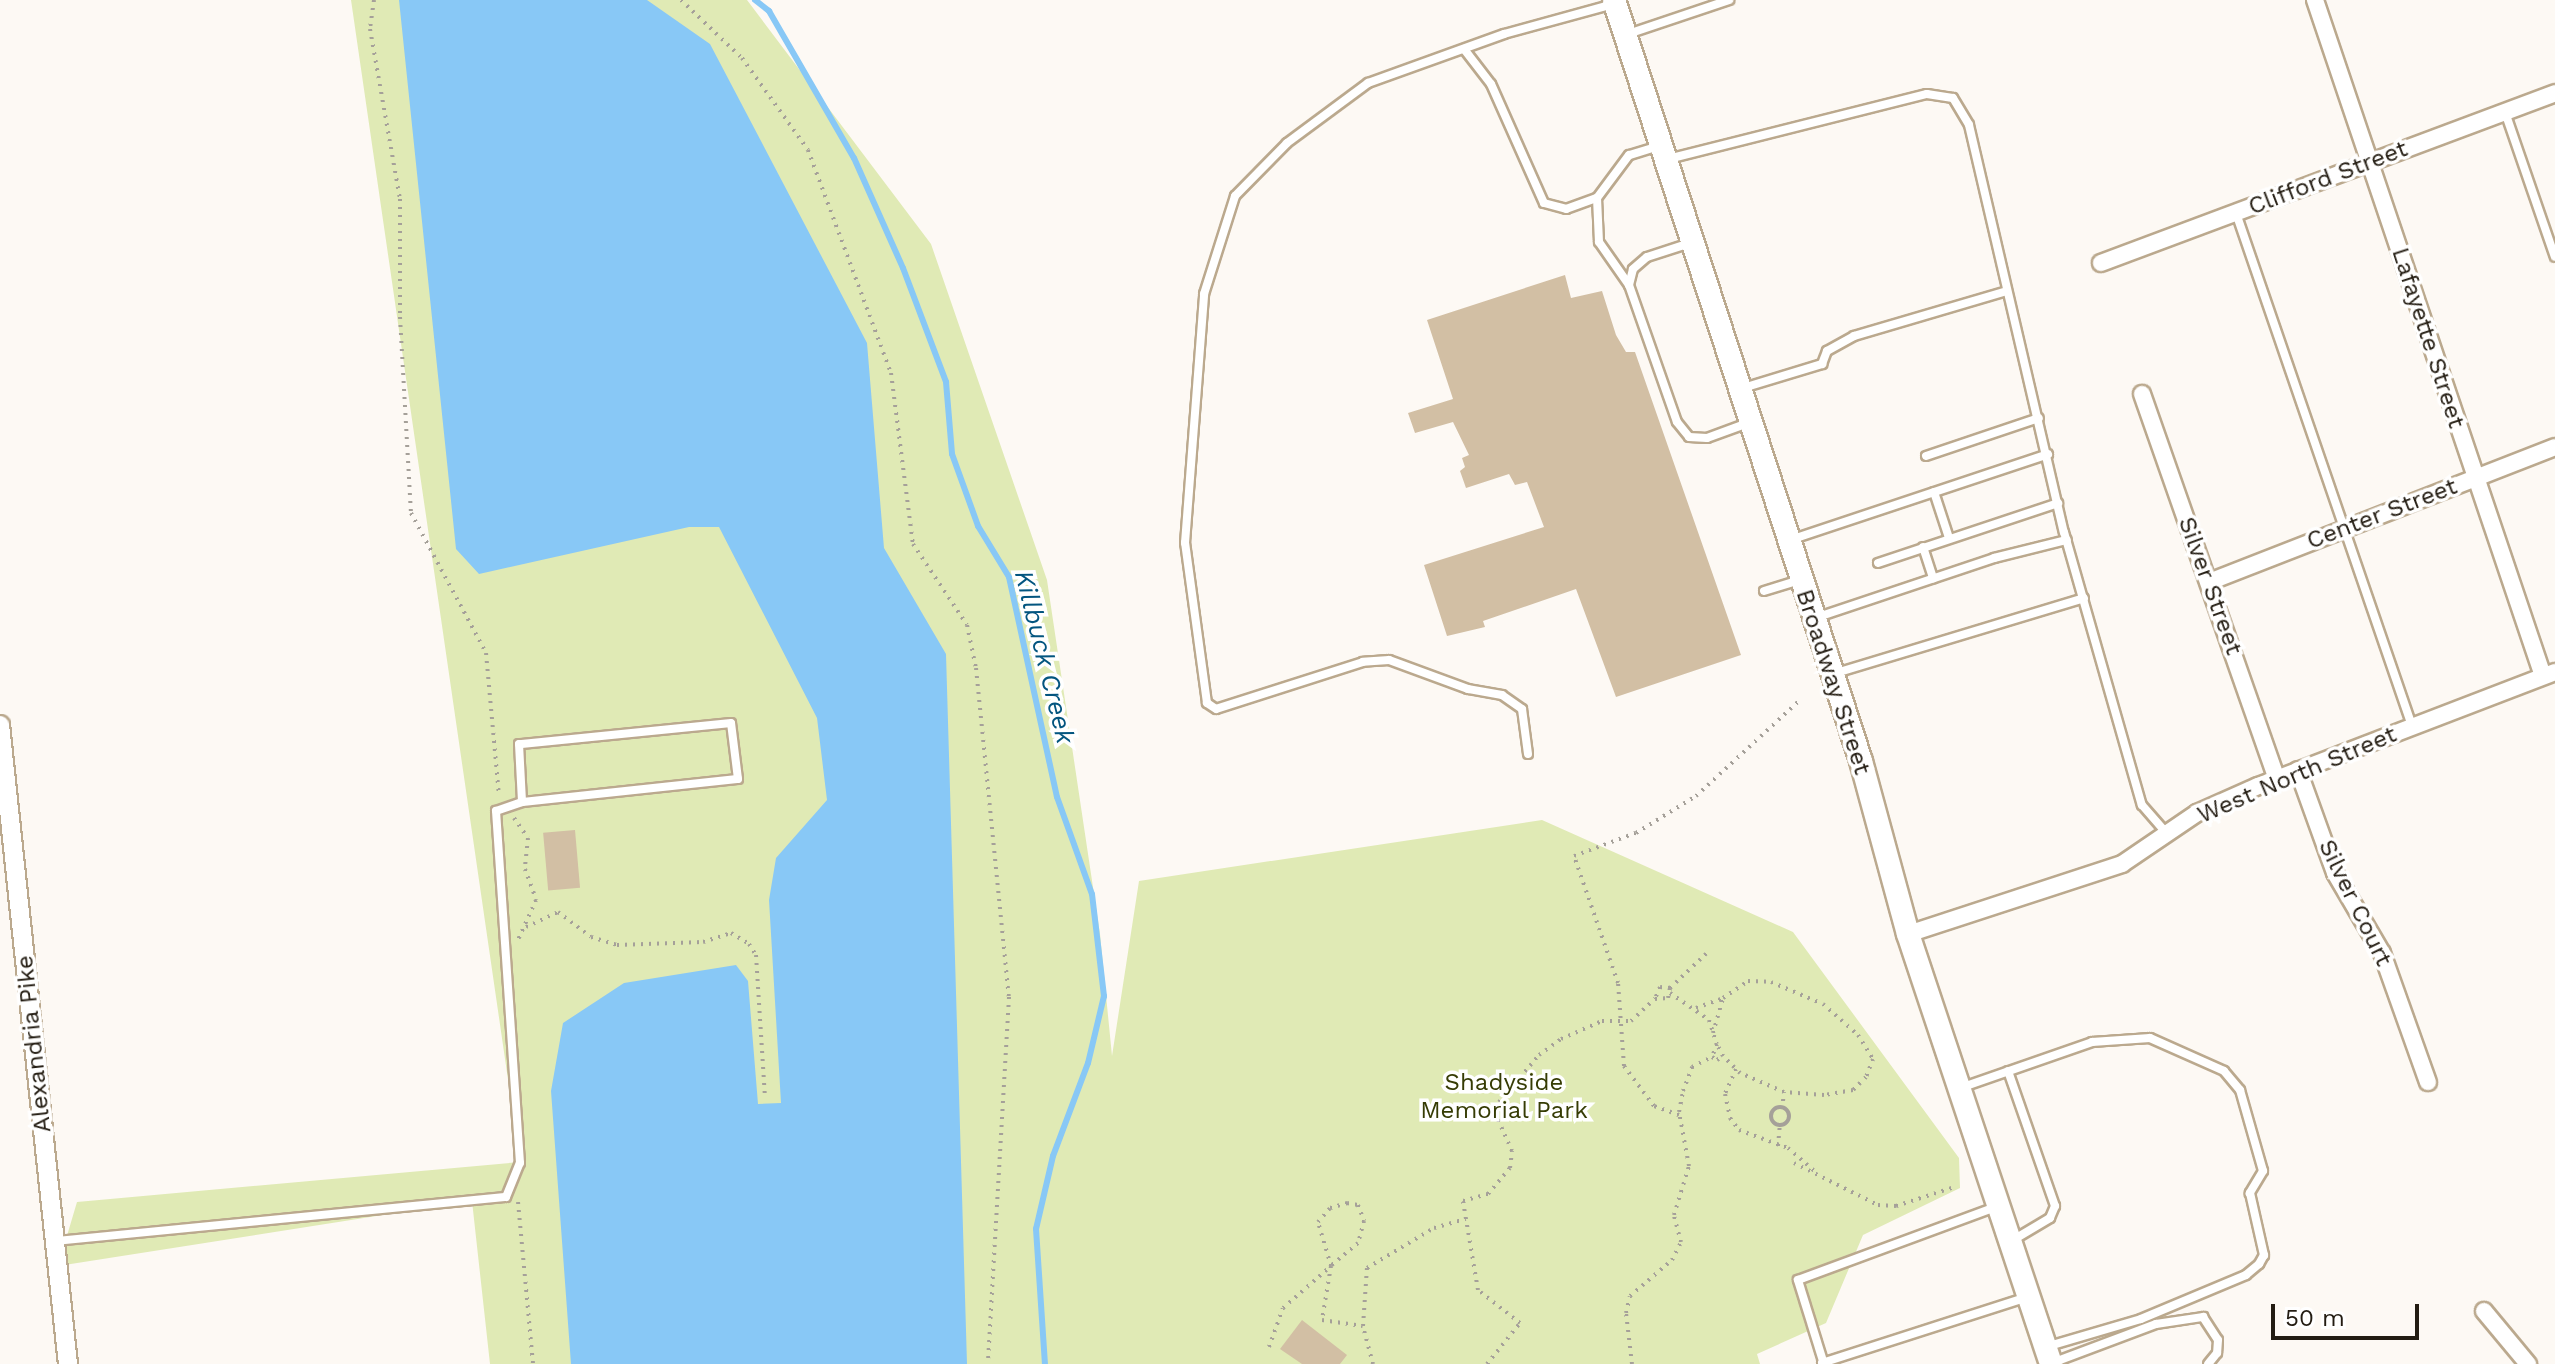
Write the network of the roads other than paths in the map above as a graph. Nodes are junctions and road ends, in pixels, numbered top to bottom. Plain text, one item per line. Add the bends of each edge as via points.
1 (1729, 0) edge
2 (2315, 0) edge
3 (1614, 2) edge
4 (1624, 35) junction
5 (1464, 49) junction
6 (2555, 93) edge
7 (2505, 112) junction
8 (1662, 153) junction
9 (2370, 163) junction
10 (1597, 198) junction
11 (2236, 213) junction
12 (1690, 243) junction
13 (2555, 257) edge
14 (2101, 263) dead end
15 (1629, 285) junction
16 (2007, 291) junction
17 (1737, 390) junction
18 (2142, 394) dead end
19 (2039, 418) junction
20 (1748, 423) junction
21 (2555, 447) edge
22 (2048, 454) junction
23 (1926, 456) dead end
24 (2474, 477) junction
25 (1934, 492) junction
26 (2058, 503) junction
27 (2343, 529) junction
28 (1949, 538) junction
29 (2067, 540) junction
30 (1787, 541) junction
31 (1923, 547) junction
32 (1878, 563) dead end
33 (1933, 578) junction
34 (1800, 580) junction
35 (2209, 582) junction
36 (1764, 591) dead end
37 (2084, 598) junction
38 (1813, 618) junction
39 (1832, 674) junction
40 (2549, 674) edge
41 (0, 725) edge
42 (2412, 726) junction
43 (1528, 754) dead end
44 (2298, 770) junction
45 (2277, 779) junction
46 (522, 802) junction
47 (2169, 835) junction
48 (1908, 934) junction
49 (2008, 1071) junction
50 (2428, 1082) dead end
51 (1961, 1087) junction
52 (2000, 1205) junction
53 (2012, 1240) junction
54 (56, 1241) junction
55 (2030, 1297) junction
56 (2484, 1311) dead end
57 (2049, 1358) edge
58 (1822, 1363) edge
59 (68, 1364) edge
60 (2208, 1364) edge
61 (2528, 1364) edge

1 - 4 lane
2 - 9 street, Lafayette Street
3 - 4 main road, Broadway Street
3 - 5 lane
4 - 8 main road, Broadway Street
5 - 10 lane via 1491,84 1544,203 1566,209
5 - 43 lane via 1368,83 1287,143 1235,196 1204,294 1185,543 1207,703 1216,709 1363,662 1389,660 1468,689 1502,695 1522,709
6 - 7 street, Clifford Street
7 - 9 street, Clifford Street
7 - 13 lane
8 - 10 lane via 1629,155
8 - 12 main road, Broadway Street
8 - 16 lane via 1927,94 1953,98 1969,125
9 - 11 street, Clifford Street
9 - 24 street, Lafayette Street
10 - 15 lane via 1599,242
11 - 14 street, Clifford Street
11 - 27 lane
12 - 15 lane via 1647,257 1633,269
12 - 17 main road, Broadway Street
15 - 20 lane via 1677,422 1689,437 1707,438
16 - 17 lane via 1854,336 1827,351 1822,364
16 - 19 lane
17 - 20 main road, Broadway Street
18 - 35 street, Silver Street
19 - 22 lane
19 - 23 lane
20 - 30 main road, Broadway Street
21 - 24 street, Center Street
22 - 25 lane
22 - 26 lane
24 - 27 street, Center Street
24 - 40 street, Lafayette Street
25 - 28 lane
25 - 30 lane
26 - 28 lane
26 - 29 lane
27 - 35 street, Center Street
27 - 42 lane
28 - 31 lane
29 - 33 lane
29 - 37 lane
30 - 34 main road, Broadway Street
31 - 32 lane
31 - 33 lane
33 - 38 lane
34 - 36 lane
34 - 38 main road, Broadway Street
35 - 45 street, Silver Street
37 - 39 lane
37 - 47 lane via 2142,805
38 - 39 main road, Broadway Street
39 - 48 main road, Broadway Street
40 - 42 street, West North Street
41 - 54 street, Alexandria Pike
42 - 44 street, West North Street
44 - 45 street, West North Street
44 - 50 street, Silver Court via 2335,873 2382,953
45 - 47 street, West North Street via 2197,813
46 - 46 lane via 738,779 731,723 519,744
46 - 54 lane via 496,811 520,1163 506,1197
47 - 48 street, West North Street via 2122,864
48 - 51 main road, Broadway Street
49 - 51 lane
49 - 53 lane via 2055,1206 2050,1218
49 - 57 lane via 2092,1042 2150,1038 2224,1071 2240,1090 2263,1171 2250,1193 2264,1255 2246,1275
51 - 52 main road, Broadway Street
52 - 53 main road, Broadway Street
52 - 58 lane via 1798,1280
53 - 55 main road, Broadway Street
54 - 59 street, Alexandria Pike
55 - 57 main road, Broadway Street
55 - 58 lane
56 - 61 street
57 - 60 lane via 2156,1324 2203,1317 2218,1340 2217,1353

